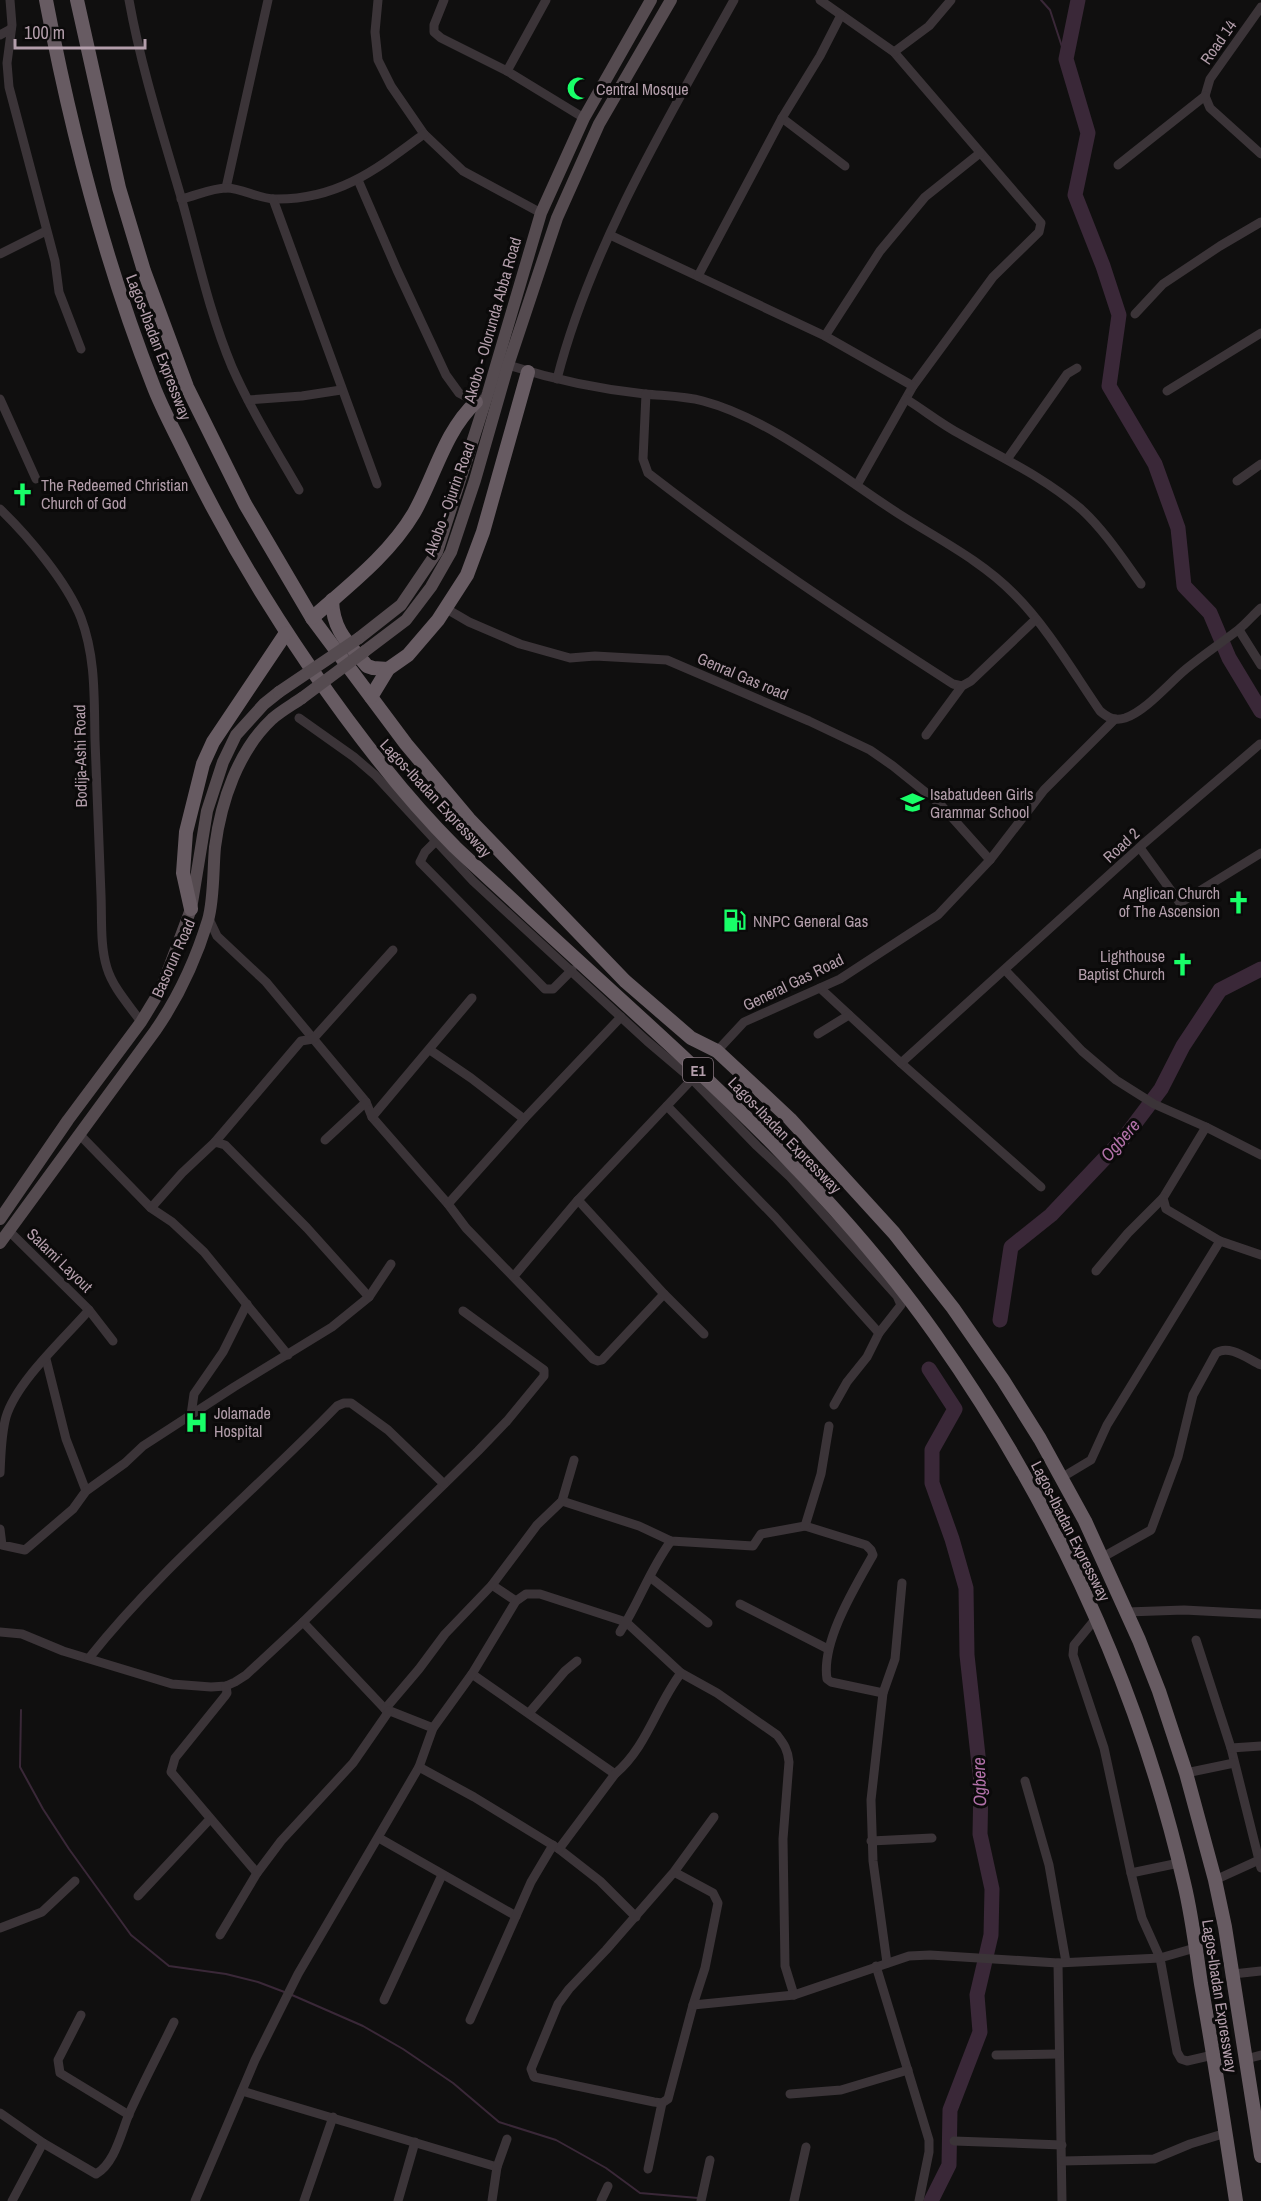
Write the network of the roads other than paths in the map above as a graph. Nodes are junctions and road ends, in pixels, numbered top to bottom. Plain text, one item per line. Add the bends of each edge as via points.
1 (10, 0) edge
2 (46, 0) edge
3 (77, 0) edge
4 (129, 0) edge
5 (268, 0) edge
6 (378, 0) edge
7 (444, 0) edge
8 (546, 0) edge
9 (651, 0) edge
10 (671, 0) edge
11 (734, 0) edge
12 (820, 0) edge
13 (951, 0) edge
14 (1261, 7) edge
15 (841, 15) junction
16 (10, 29) junction
17 (0, 35) edge
18 (894, 52) junction
19 (507, 71) junction
20 (1205, 96) junction
21 (584, 118) junction
22 (782, 118) junction
23 (424, 134) junction
24 (575, 137) junction
25 (590, 145) junction
26 (1260, 151) edge
27 (980, 153) junction
28 (1118, 165) dead end
29 (845, 166) dead end
30 (358, 180) junction
31 (226, 188) junction
32 (181, 199) junction
33 (273, 199) junction
34 (541, 213) junction
35 (1261, 222) edge
36 (46, 231) junction
37 (610, 235) junction
38 (0, 254) edge
39 (698, 276) junction
40 (1135, 314) dead end
41 (1261, 333) edge
42 (825, 336) junction
43 (81, 349) dead end
44 (508, 365) junction
45 (1077, 368) dead end
46 (528, 372) junction
47 (557, 379) junction
48 (913, 386) junction
49 (341, 390) junction
50 (1167, 391) dead end
51 (488, 393) junction
52 (646, 394) junction
53 (0, 399) edge
54 (906, 399) junction
55 (248, 400) junction
56 (476, 402) junction
57 (1008, 458) junction
58 (1261, 464) edge
59 (36, 479) dead end
60 (1237, 481) dead end
61 (377, 484) dead end
62 (857, 485) junction
63 (299, 490) dead end
64 (0, 508) edge
65 (1141, 584) dead end
66 (332, 600) junction
67 (445, 608) junction
68 (1261, 608) edge
69 (312, 618) junction
70 (1036, 619) junction
71 (1235, 632) junction
72 (286, 633) junction
73 (1261, 665) edge
74 (388, 669) junction
75 (962, 686) junction
76 (279, 692) joint
77 (370, 696) junction
78 (302, 698) joint
79 (299, 718) dead end
80 (1115, 719) junction
81 (926, 735) dead end
82 (1260, 744) edge
83 (437, 840) junction
84 (1140, 848) junction
85 (1261, 853) edge
86 (990, 860) junction
87 (191, 909) junction
88 (208, 919) junction
89 (393, 950) dead end
90 (572, 970) junction
91 (1005, 970) junction
92 (820, 988) junction
93 (472, 998) dead end
94 (849, 1015) junction
95 (621, 1017) junction
96 (141, 1022) junction
97 (818, 1034) dead end
98 (313, 1039) junction
99 (430, 1050) junction
100 (717, 1051) junction
101 (901, 1063) junction
102 (696, 1075) junction
103 (366, 1102) junction
104 (667, 1106) junction
105 (372, 1117) junction
106 (524, 1119) junction
107 (1206, 1127) junction
108 (79, 1134) junction
109 (325, 1140) dead end
110 (215, 1142) junction
111 (1261, 1155) edge
112 (1041, 1187) dead end
113 (1163, 1198) junction
114 (578, 1200) junction
115 (448, 1204) junction
116 (151, 1208) junction
117 (0, 1219) edge
118 (9, 1231) junction
119 (1220, 1241) junction
120 (0, 1243) edge
121 (1261, 1255) edge
122 (391, 1264) dead end
123 (1096, 1271) dead end
124 (514, 1276) junction
125 (664, 1294) junction
126 (369, 1297) junction
127 (247, 1304) junction
128 (89, 1310) junction
129 (463, 1311) dead end
130 (879, 1333) junction
131 (704, 1334) dead end
132 (113, 1341) dead end
133 (288, 1355) junction
134 (46, 1359) junction
135 (1261, 1365) edge
136 (834, 1406) dead end
137 (3, 1414) edge
138 (191, 1415) junction
139 (829, 1426) dead end
140 (574, 1460) dead end
141 (0, 1473) edge
142 (1061, 1478) junction
143 (444, 1484) junction
144 (86, 1491) junction
145 (562, 1501) junction
146 (805, 1526) junction
147 (0, 1529) edge
148 (671, 1541) junction
149 (1103, 1557) junction
150 (650, 1577) junction
151 (902, 1583) dead end
152 (492, 1585) junction
153 (516, 1601) junction
154 (740, 1604) dead end
155 (1127, 1612) junction
156 (1261, 1614) edge
157 (1097, 1617) junction
158 (626, 1622) junction
159 (303, 1623) junction
160 (708, 1623) dead end
161 (0, 1632) edge
162 (620, 1632) dead end
163 (1196, 1640) dead end
164 (828, 1649) junction
165 (89, 1658) junction
166 (577, 1661) dead end
167 (681, 1673) junction
168 (472, 1674) junction
169 (226, 1686) junction
170 (883, 1693) junction
171 (387, 1710) junction
172 (529, 1713) junction
173 (433, 1728) junction
174 (1261, 1746) edge
175 (1231, 1748) junction
176 (1234, 1763) junction
177 (419, 1767) junction
178 (1186, 1773) junction
179 (615, 1774) junction
180 (1025, 1781) dead end
181 (714, 1817) dead end
182 (210, 1819) junction
183 (379, 1838) junction
184 (932, 1838) dead end
185 (871, 1841) junction
186 (556, 1847) junction
187 (1260, 1862) edge
188 (1179, 1863) junction
189 (674, 1872) junction
190 (257, 1873) junction
191 (1131, 1873) junction
192 (442, 1875) junction
193 (1215, 1880) junction
194 (75, 1881) dead end
195 (138, 1896) dead end
196 (516, 1916) junction
197 (636, 1917) junction
198 (0, 1928) edge
199 (220, 1935) dead end
200 (1195, 1948) junction
201 (1160, 1958) junction
202 (887, 1963) junction
203 (1062, 1963) junction
204 (876, 1966) junction
205 (1261, 1971) edge
206 (1233, 1974) junction
207 (794, 1995) junction
208 (384, 2000) dead end
209 (693, 2005) junction
210 (81, 2015) dead end
211 (470, 2020) dead end
212 (174, 2022) dead end
213 (1059, 2054) junction
214 (996, 2055) dead end
215 (1213, 2055) junction
216 (1261, 2055) edge
217 (1246, 2059) junction
218 (908, 2070) junction
219 (242, 2091) junction
220 (790, 2094) dead end
221 (662, 2103) junction
222 (0, 2113) edge
223 (129, 2115) junction
224 (1258, 2115) edge
225 (333, 2117) junction
226 (1226, 2133) junction
227 (507, 2139) dead end
228 (954, 2141) dead end
229 (415, 2142) junction
230 (43, 2143) junction
231 (1062, 2145) junction
232 (806, 2146) dead end
233 (1261, 2156) edge
234 (710, 2160) dead end
235 (1062, 2161) junction
236 (497, 2167) junction
237 (648, 2169) dead end
238 (608, 2186) dead end
239 (702, 2196) edge
240 (12, 2201) edge
241 (195, 2201) edge
242 (304, 2201) edge
243 (398, 2201) edge
244 (492, 2201) edge
245 (601, 2201) edge
246 (794, 2201) edge
247 (920, 2201) edge
248 (1062, 2201) edge
249 (1236, 2201) edge

1 - 16 street
2 - 72 highway, Lagos-Ibadan Expressway / E1 via 83,174 149,375 224,529
3 - 69 highway, Lagos-Ibadan Expressway / E1 via 119,188 144,271 187,387 245,504
4 - 32 street via 139,51
5 - 31 street
6 - 23 street via 378,60
7 - 19 street via 434,32
8 - 19 street
9 - 21 main road, Akobo - Olorunda Abba Road
10 - 25 main road, Akobo - Olorunda Abba Road
11 - 37 street
12 - 15 street
13 - 18 street via 929,26
14 - 20 street, Road 14 via 1209,79
15 - 18 street
15 - 22 street
16 - 17 street
16 - 36 street via 9,87
18 - 27 street
19 - 21 street
20 - 26 street via 1210,108
20 - 28 street
21 - 24 main road, Akobo - Olorunda Abba Road
22 - 29 street
22 - 39 street
23 - 30 street
23 - 34 street via 464,171
24 - 25 main road
24 - 34 main road, Akobo - Olorunda Abba Road
25 - 44 main road, Akobo - Olorunda Abba Road via 557,218
27 - 42 street via 925,197 880,251
27 - 48 street via 1041,222 1039,232 993,277
30 - 33 street via 314,195
30 - 56 street via 446,375 459,393
31 - 32 street
31 - 33 street
32 - 55 street via 204,287
33 - 49 street
34 - 51 main road, Akobo - Olorunda Abba Road
35 - 40 street via 1163,284
36 - 38 street
36 - 43 street via 59,292
37 - 39 street
37 - 47 street via 581,298
39 - 42 street
41 - 50 street
42 - 48 street
44 - 46 street
44 - 78 main road, Akobo - Ojurin Road, bridge via 476,480 451,552 431,587 406,620
45 - 57 street via 1066,374
46 - 47 street
46 - 67 highway via 483,532 467,575
47 - 52 street
48 - 54 street
49 - 55 street
49 - 61 street
51 - 56 street
51 - 76 main road, Akobo - Olorunda Abba Road, bridge via 437,552 401,605
52 - 62 street via 704,401 741,415
52 - 75 street via 643,459 648,473 723,531 845,615
53 - 59 street
54 - 57 street via 959,434
54 - 62 street
55 - 63 street
56 - 66 highway via 464,412 399,535
57 - 65 street via 1083,511
58 - 60 street
62 - 70 street via 1000,581
64 - 96 street, Bodija-Ashi Road via 58,579 80,616 88,639 93,666 107,968
66 - 69 highway
66 - 74 highway via 341,635 367,666
67 - 74 highway via 408,655
67 - 86 street, Genral Gas road via 520,644 570,658 667,660 808,721 893,765 939,804
68 - 71 street
69 - 77 highway, Lagos-Ibadan Expressway / E1
70 - 75 street
70 - 80 street via 1100,711
71 - 73 street
71 - 80 street via 1137,711
72 - 87 highway via 213,742 203,764 186,832 183,873
72 - 102 highway, Lagos-Ibadan Expressway / E1 via 366,747 429,820
74 - 77 highway
75 - 81 street
76 - 87 main road, Basorun Road via 236,735 223,762 207,811
77 - 100 highway, Lagos-Ibadan Expressway / E1 via 469,819 625,981 691,1038
78 - 88 main road, Basorun Road via 272,720 234,772 215,844
79 - 83 street via 375,775
80 - 86 street, General Gas Road via 1044,790
82 - 84 street, Road 2
83 - 90 street via 473,881
83 - 90 street via 420,862 545,989 553,989
84 - 85 street via 1180,903
84 - 91 street, Road 2
86 - 92 street, General Gas Road via 938,915
87 - 96 main road, Basorun Road via 161,989
88 - 98 street via 218,936 266,982
88 - 108 main road, Basorun Road via 177,996
89 - 98 street
90 - 95 street
91 - 101 street, Road 2
91 - 107 street via 1088,1057 1116,1080 1154,1104
92 - 94 street
92 - 100 street, General Gas Road via 744,1022
93 - 99 street
94 - 97 street
94 - 101 street
95 - 102 street
95 - 106 street
96 - 117 main road, Basorun Road
98 - 103 street
98 - 110 street via 301,1041
99 - 105 street
99 - 106 street
100 - 142 highway, Lagos-Ibadan Expressway / E1 via 820,1150 916,1260 1003,1380
101 - 112 street
102 - 104 street
102 - 130 street via 897,1296 902,1305
102 - 157 highway, Lagos-Ibadan Expressway / E1 via 749,1119 836,1210 932,1329 1013,1455
103 - 105 street
103 - 109 street
104 - 114 street
104 - 130 street via 775,1217
105 - 115 street
106 - 115 street
107 - 111 street
107 - 113 street
108 - 116 street
108 - 118 main road, Basorun Road
110 - 116 street
110 - 126 street via 225,1145 252,1172
113 - 119 street via 1166,1209
113 - 123 street
114 - 124 street
114 - 125 street
115 - 124 street
116 - 127 street via 204,1252
118 - 120 main road, Basorun Road
118 - 128 street, Salami Layout
119 - 121 street
119 - 142 street via 1107,1425 1091,1460
122 - 126 street
124 - 125 street via 598,1361
125 - 131 street
126 - 133 street
127 - 133 street
127 - 138 street via 223,1352 194,1394
128 - 132 street, Salami Layout
128 - 134 street, Salami Layout
129 - 143 street via 533,1360 545,1373 507,1421
130 - 136 street
133 - 138 street
134 - 137 street, Salami Layout
134 - 144 street via 66,1439
135 - 149 street via 1229,1350 1216,1353 1193,1395 1178,1457 1151,1530
137 - 141 street, Salami Layout
138 - 144 street via 143,1446
139 - 146 street via 821,1474
140 - 145 street
142 - 149 highway, Lagos-Ibadan Expressway / E1
143 - 159 street
143 - 165 street via 388,1430 356,1406 337,1406 160,1578
144 - 147 street via 73,1509 25,1550 2,1545
145 - 148 street via 639,1526
145 - 152 street via 537,1525
146 - 148 street via 761,1534 753,1546
146 - 164 street via 866,1545 873,1555 852,1591
148 - 150 street
149 - 155 highway, Lagos-Ibadan Expressway / E1
150 - 158 street
150 - 160 street
151 - 170 street via 895,1659
152 - 153 street
152 - 171 street via 444,1634
153 - 158 street via 526,1594 540,1594
153 - 168 street
154 - 164 street
155 - 156 street
155 - 178 highway, Lagos-Ibadan Expressway / E1
157 - 188 highway, Lagos-Ibadan Expressway / E1 via 1137,1719
157 - 191 street via 1072,1650 1104,1748
158 - 162 street
158 - 167 street
159 - 169 street via 246,1675
159 - 171 street
161 - 165 street via 22,1634
163 - 175 street
164 - 170 street via 826,1671 831,1683
165 - 169 street via 172,1684
166 - 172 street
167 - 179 street via 664,1697 642,1744
167 - 207 street via 777,1735 788,1752 783,1839 785,1966
168 - 172 street
168 - 173 street
169 - 182 street via 225,1696 171,1768 172,1775
170 - 185 street via 871,1800
171 - 173 street
171 - 190 street via 353,1763
172 - 179 street
173 - 177 street
174 - 175 street
175 - 176 street
176 - 178 street
176 - 187 street
177 - 183 street
177 - 186 street
178 - 193 highway, Lagos-Ibadan Expressway / E1
179 - 186 street
180 - 203 street via 1049,1865
181 - 189 street
182 - 190 street
182 - 195 street
183 - 192 street
183 - 219 street via 298,1974
184 - 185 street
185 - 202 street
186 - 196 street via 531,1882
186 - 197 street via 587,1870
187 - 193 street
188 - 191 street
188 - 200 highway, Lagos-Ibadan Expressway / E1
189 - 197 street
189 - 209 street via 713,1893 718,1903
190 - 199 street
191 - 201 street via 1142,1918
192 - 196 street
192 - 208 street
193 - 206 highway, Lagos-Ibadan Expressway / E1
194 - 198 street via 42,1912
196 - 211 street
197 - 221 street via 568,1989 558,2004 531,2072 534,2077
200 - 201 street
200 - 215 highway, Lagos-Ibadan Expressway / E1
201 - 203 street
201 - 215 street via 1177,2052 1187,2061
202 - 203 street via 930,1955
202 - 204 street
203 - 213 street
204 - 207 street
204 - 218 street
205 - 206 street
206 - 217 highway, Lagos-Ibadan Expressway / E1
207 - 209 street
209 - 221 street via 668,2099
210 - 223 street via 58,2060 60,2073
212 - 223 street
213 - 214 street
213 - 231 street
215 - 226 highway, Lagos-Ibadan Expressway / E1
216 - 217 street
217 - 224 highway, Lagos-Ibadan Expressway / E1
218 - 220 street via 841,2090
218 - 247 street via 929,2140
219 - 225 street
219 - 241 street
221 - 237 street
222 - 230 street
223 - 230 street via 115,2149 96,2174
224 - 233 highway, Lagos-Ibadan Expressway / E1
225 - 229 street
225 - 242 street
226 - 235 street via 1154,2159
226 - 249 highway, Lagos-Ibadan Expressway / E1
227 - 236 street
228 - 231 street
229 - 236 street
229 - 243 street
230 - 240 street
231 - 235 street
232 - 246 street
234 - 239 street
235 - 248 street
236 - 244 street
238 - 245 street

